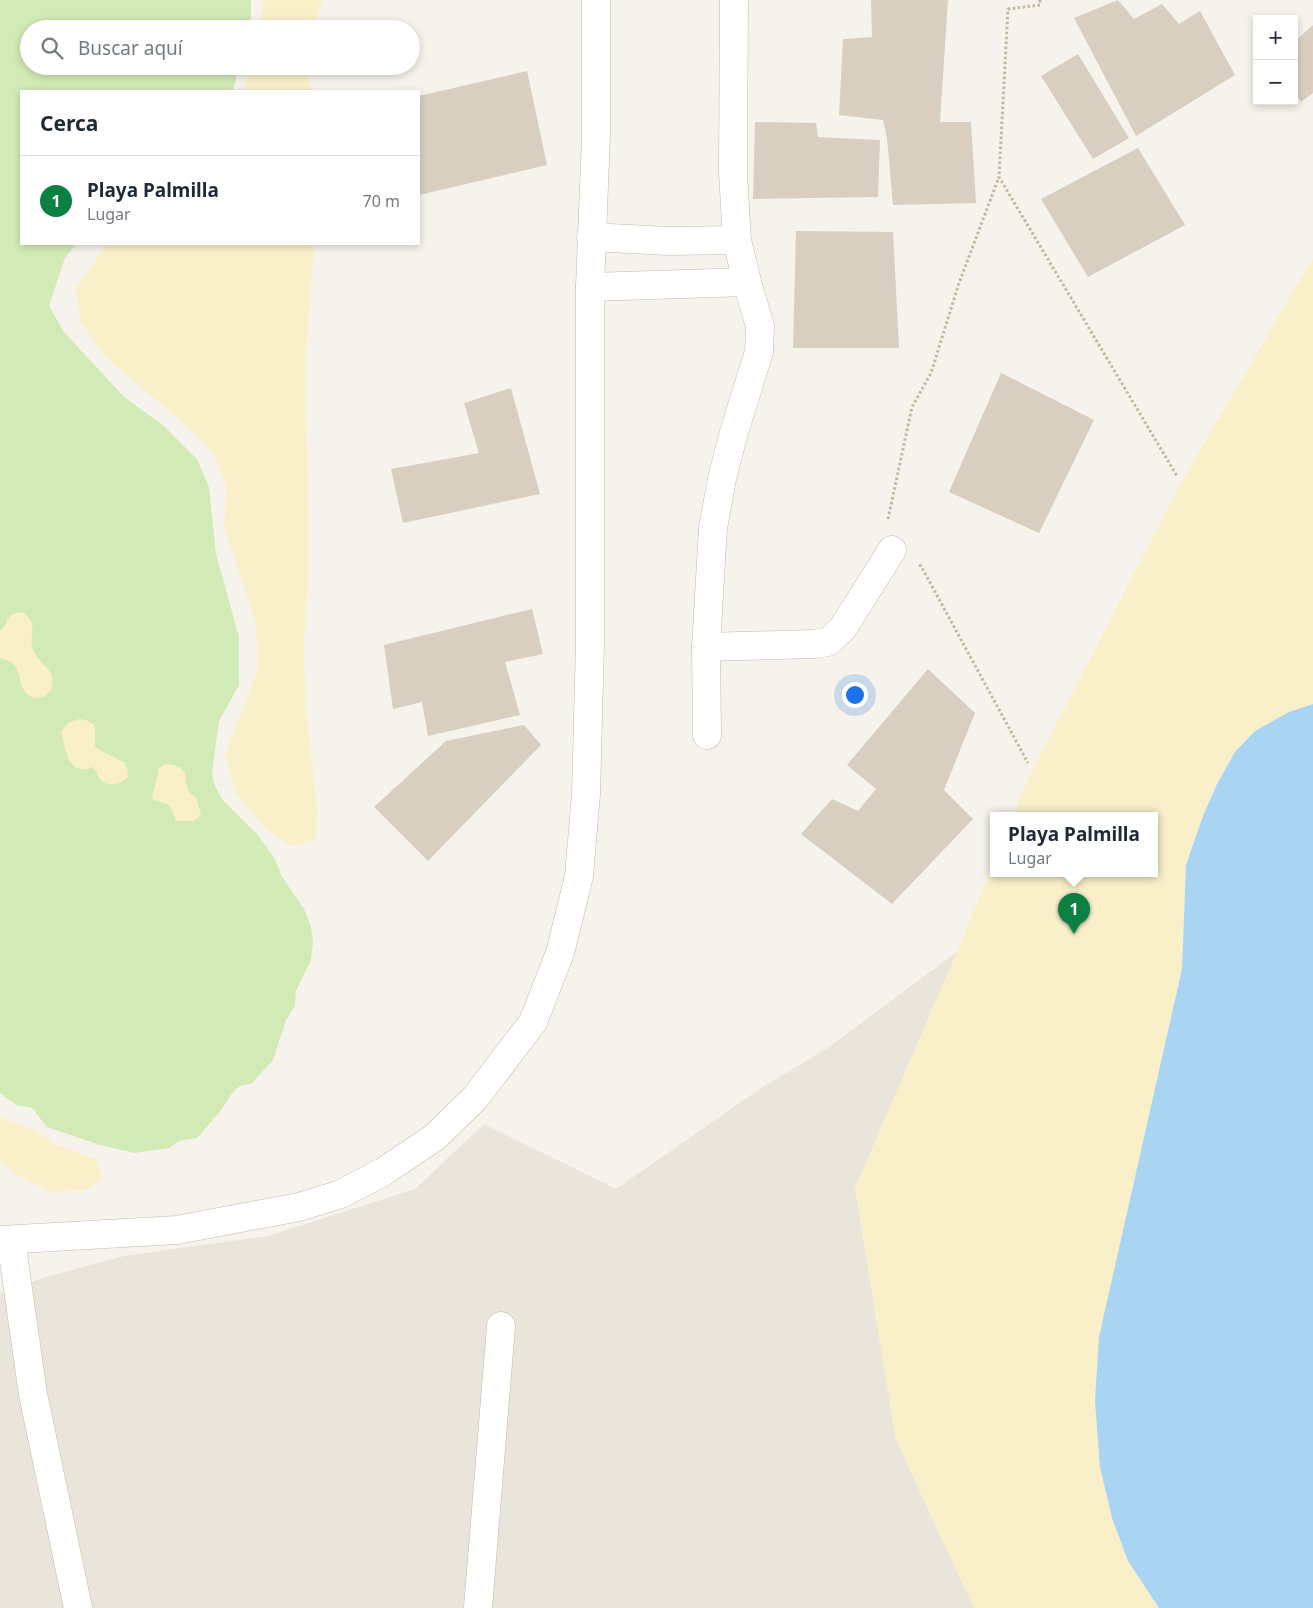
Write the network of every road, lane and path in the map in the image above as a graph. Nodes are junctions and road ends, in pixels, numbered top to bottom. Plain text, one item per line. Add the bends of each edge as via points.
1 (596, 0) edge
2 (734, 0) edge
3 (1040, 0) edge
4 (999, 177) junction
5 (591, 237) junction
6 (737, 240) junction
7 (747, 282) junction
8 (590, 287) junction
9 (1176, 476) dead end
10 (892, 550) junction
11 (706, 647) junction
12 (707, 735) dead end
13 (1028, 763) dead end
14 (5, 1240) edge
15 (502, 1326) dead end
16 (78, 1608) edge
17 (478, 1608) edge

1 - 5 street via 596,135
2 - 6 street via 733,172
3 - 4 path via 1040,5 1008,9
4 - 9 path
4 - 10 path via 931,373 912,407 888,518
5 - 6 street
5 - 8 street
6 - 7 street
7 - 8 street
7 - 11 street via 760,326 759,352 729,451 713,528
8 - 14 street via 590,643 586,794 579,876 560,953 533,1022 475,1098 435,1137 383,1172 341,1194 299,1207 177,1230
10 - 11 street via 843,628 828,642
10 - 13 path via 921,566
11 - 12 street
14 - 16 street via 33,1394
15 - 17 street

